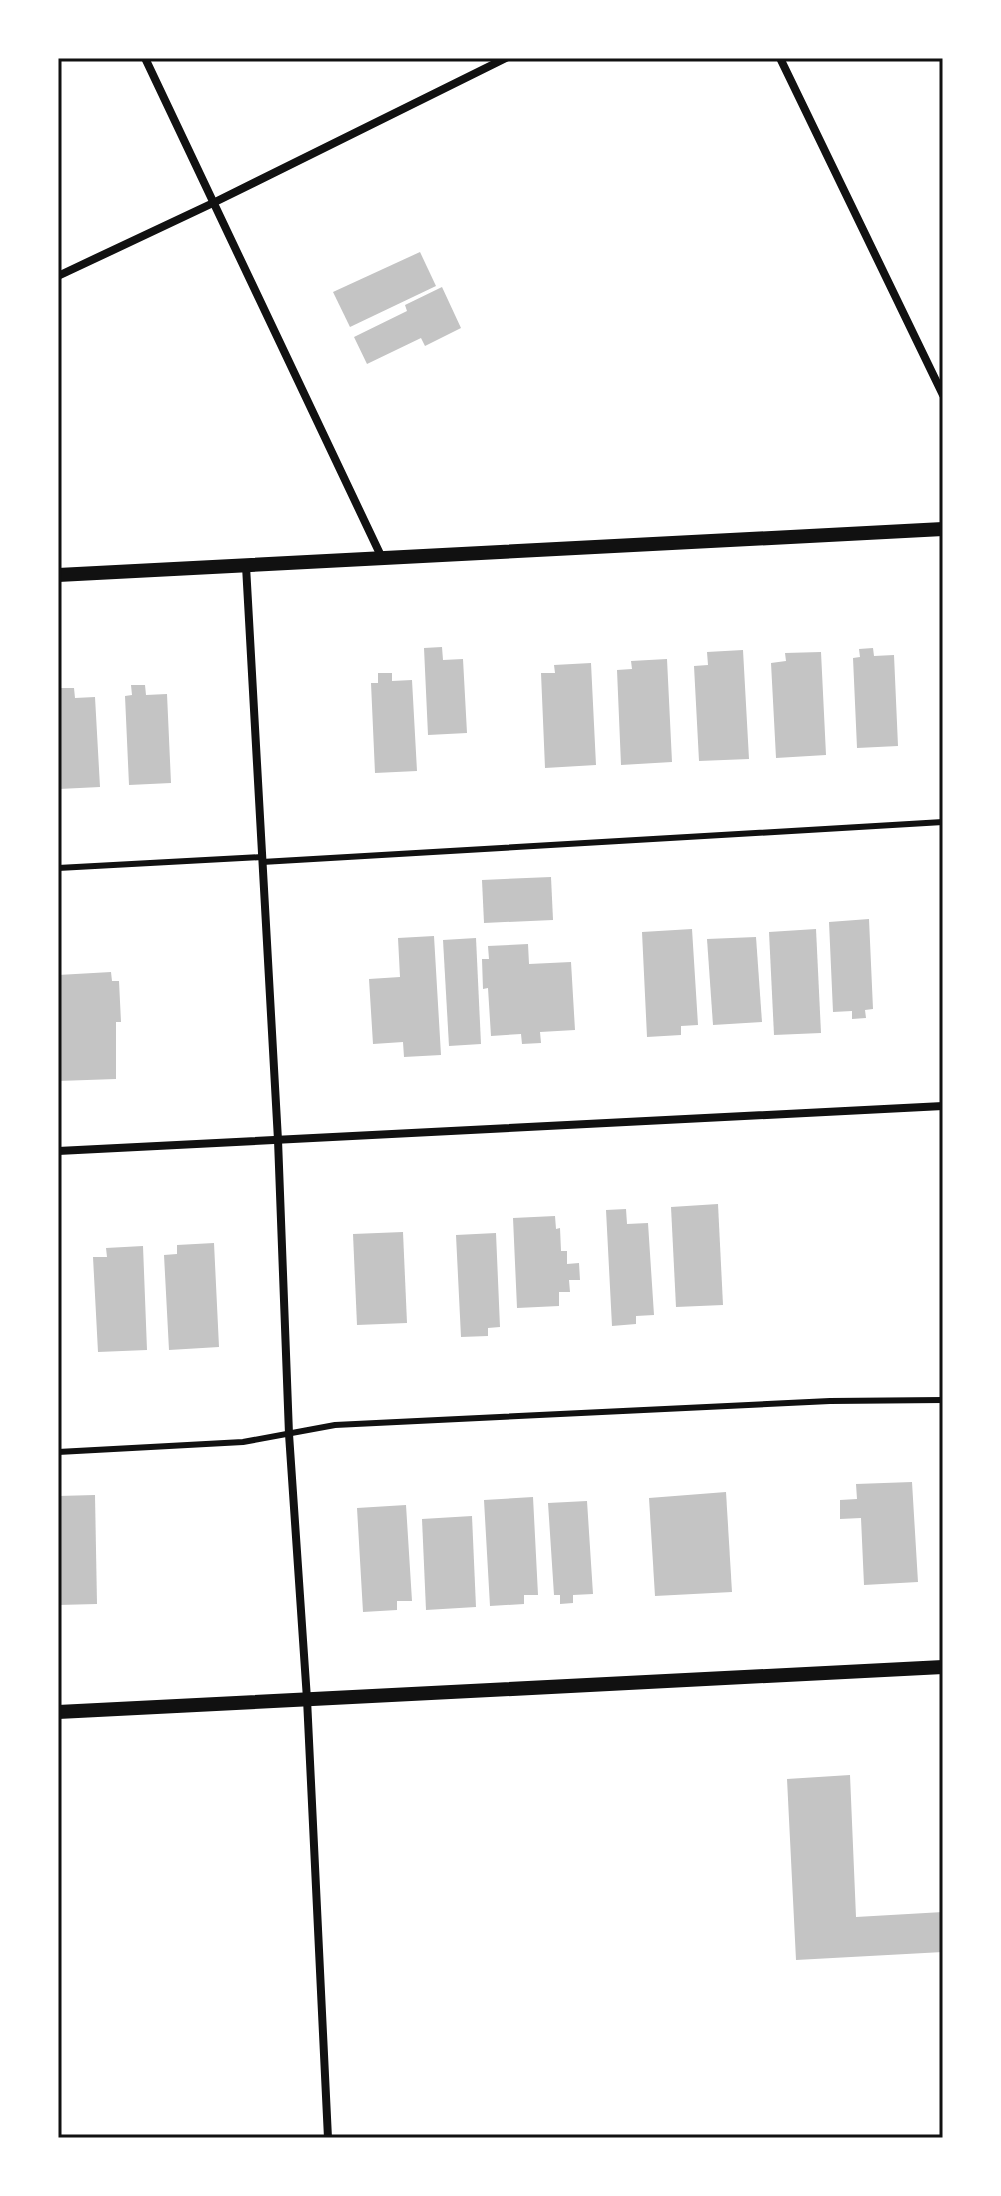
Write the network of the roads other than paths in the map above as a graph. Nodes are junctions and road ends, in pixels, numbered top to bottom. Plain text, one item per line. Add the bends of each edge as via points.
1 (145, 58) edge
2 (506, 58) edge
3 (780, 58) edge
4 (213, 203) junction
5 (58, 276) edge
6 (943, 395) edge
7 (943, 529) edge
8 (382, 558) junction
9 (246, 566) junction
10 (58, 575) edge
11 (943, 822) edge
12 (262, 860) junction
13 (58, 868) edge
14 (943, 1106) edge
15 (278, 1140) junction
16 (58, 1151) edge
17 (943, 1400) edge
18 (289, 1434) junction
19 (58, 1452) edge
20 (943, 1667) edge
21 (307, 1699) junction
22 (58, 1712) edge
23 (328, 2138) edge

1 - 4 street
2 - 4 street
3 - 6 street
4 - 5 street
4 - 8 street
7 - 8 street
8 - 9 street
9 - 10 street
9 - 12 street
11 - 12 lane
12 - 13 lane
12 - 15 street
14 - 15 street
15 - 16 street
15 - 18 street
17 - 18 lane via 815,1401 335,1425
18 - 19 lane via 243,1442
18 - 21 street
20 - 21 street
21 - 22 street
21 - 23 street

